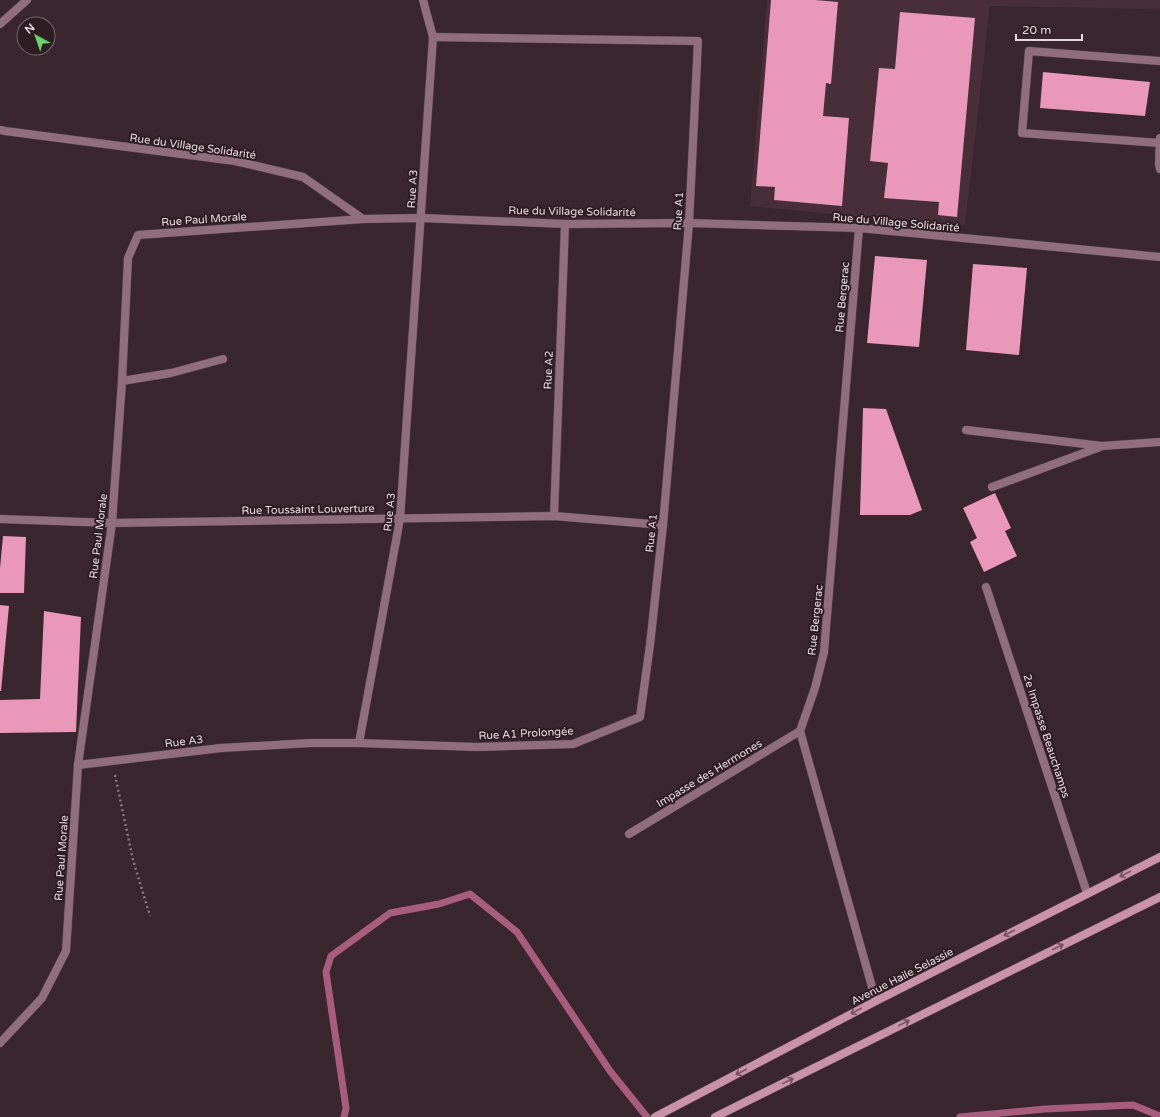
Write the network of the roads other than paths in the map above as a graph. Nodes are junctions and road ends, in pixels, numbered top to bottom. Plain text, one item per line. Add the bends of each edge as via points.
1 (27, 0) edge
2 (423, 0) edge
3 (0, 24) edge
4 (433, 38) junction
5 (1160, 61) edge
6 (0, 130) edge
7 (1160, 138) edge
8 (1160, 143) edge
9 (1160, 169) edge
10 (422, 218) junction
11 (363, 219) junction
12 (689, 223) junction
13 (565, 224) junction
14 (859, 228) junction
15 (1160, 257) edge
16 (223, 359) dead end
17 (122, 381) junction
18 (966, 430) dead end
19 (1160, 442) edge
20 (1102, 446) junction
21 (992, 487) dead end
22 (554, 516) junction
23 (0, 519) edge
24 (400, 519) junction
25 (112, 522) junction
26 (663, 525) junction
27 (986, 586) dead end
28 (650, 645) joint
29 (800, 731) junction
30 (359, 743) junction
31 (78, 765) junction
32 (629, 834) dead end
33 (1160, 857) edge
34 (1087, 893) junction
35 (1160, 898) edge
36 (876, 1001) junction
37 (0, 1043) edge
38 (655, 1117) edge
39 (715, 1117) edge

1 - 3 street
2 - 4 street, Rue A3
4 - 10 street, Rue A3
4 - 12 street, Rue A1 via 698,41
5 - 8 street via 1029,51 1022,133
6 - 11 street, Rue du Village Solidarité via 235,161 303,177
7 - 8 street
8 - 9 street
10 - 11 street, Rue du Village Solidarité
10 - 13 street, Rue du Village Solidarité
10 - 24 street, Rue A3
11 - 17 street, Rue Paul Morale via 138,235 128,258
12 - 13 street, Rue du Village Solidarité
12 - 14 street, Rue du Village Solidarité
12 - 26 street, Rue A1
13 - 22 street, Rue A2
14 - 15 street, Rue du Village Solidarité
14 - 29 street, Rue Bergerac via 824,652
16 - 17 street via 171,373
17 - 25 street, Rue Paul Morale
18 - 20 street
19 - 20 street
20 - 21 street
22 - 24 street, Rue Toussaint Louverture
22 - 26 street, Rue Toussaint Louverture
23 - 25 street, Rue Toussaint Louverture
24 - 25 street, Rue Toussaint Louverture
24 - 30 street, Rue A3
25 - 31 street, Rue Paul Morale
26 - 28 street, Rue A1
27 - 34 street, 2e Impasse Beauchamps
28 - 30 street, Rue A1 Prolongée via 640,717 572,744 477,747
29 - 32 street, Impasse des Hermones
29 - 36 street
30 - 31 street, Rue A3 via 221,748
31 - 37 street, Rue Paul Morale via 66,951 42,998
33 -> 34 street, Avenue Haile Selassie
34 -> 36 street, Avenue Haile Selassie
39 -> 35 street
36 -> 38 street, Avenue Haile Selassie

